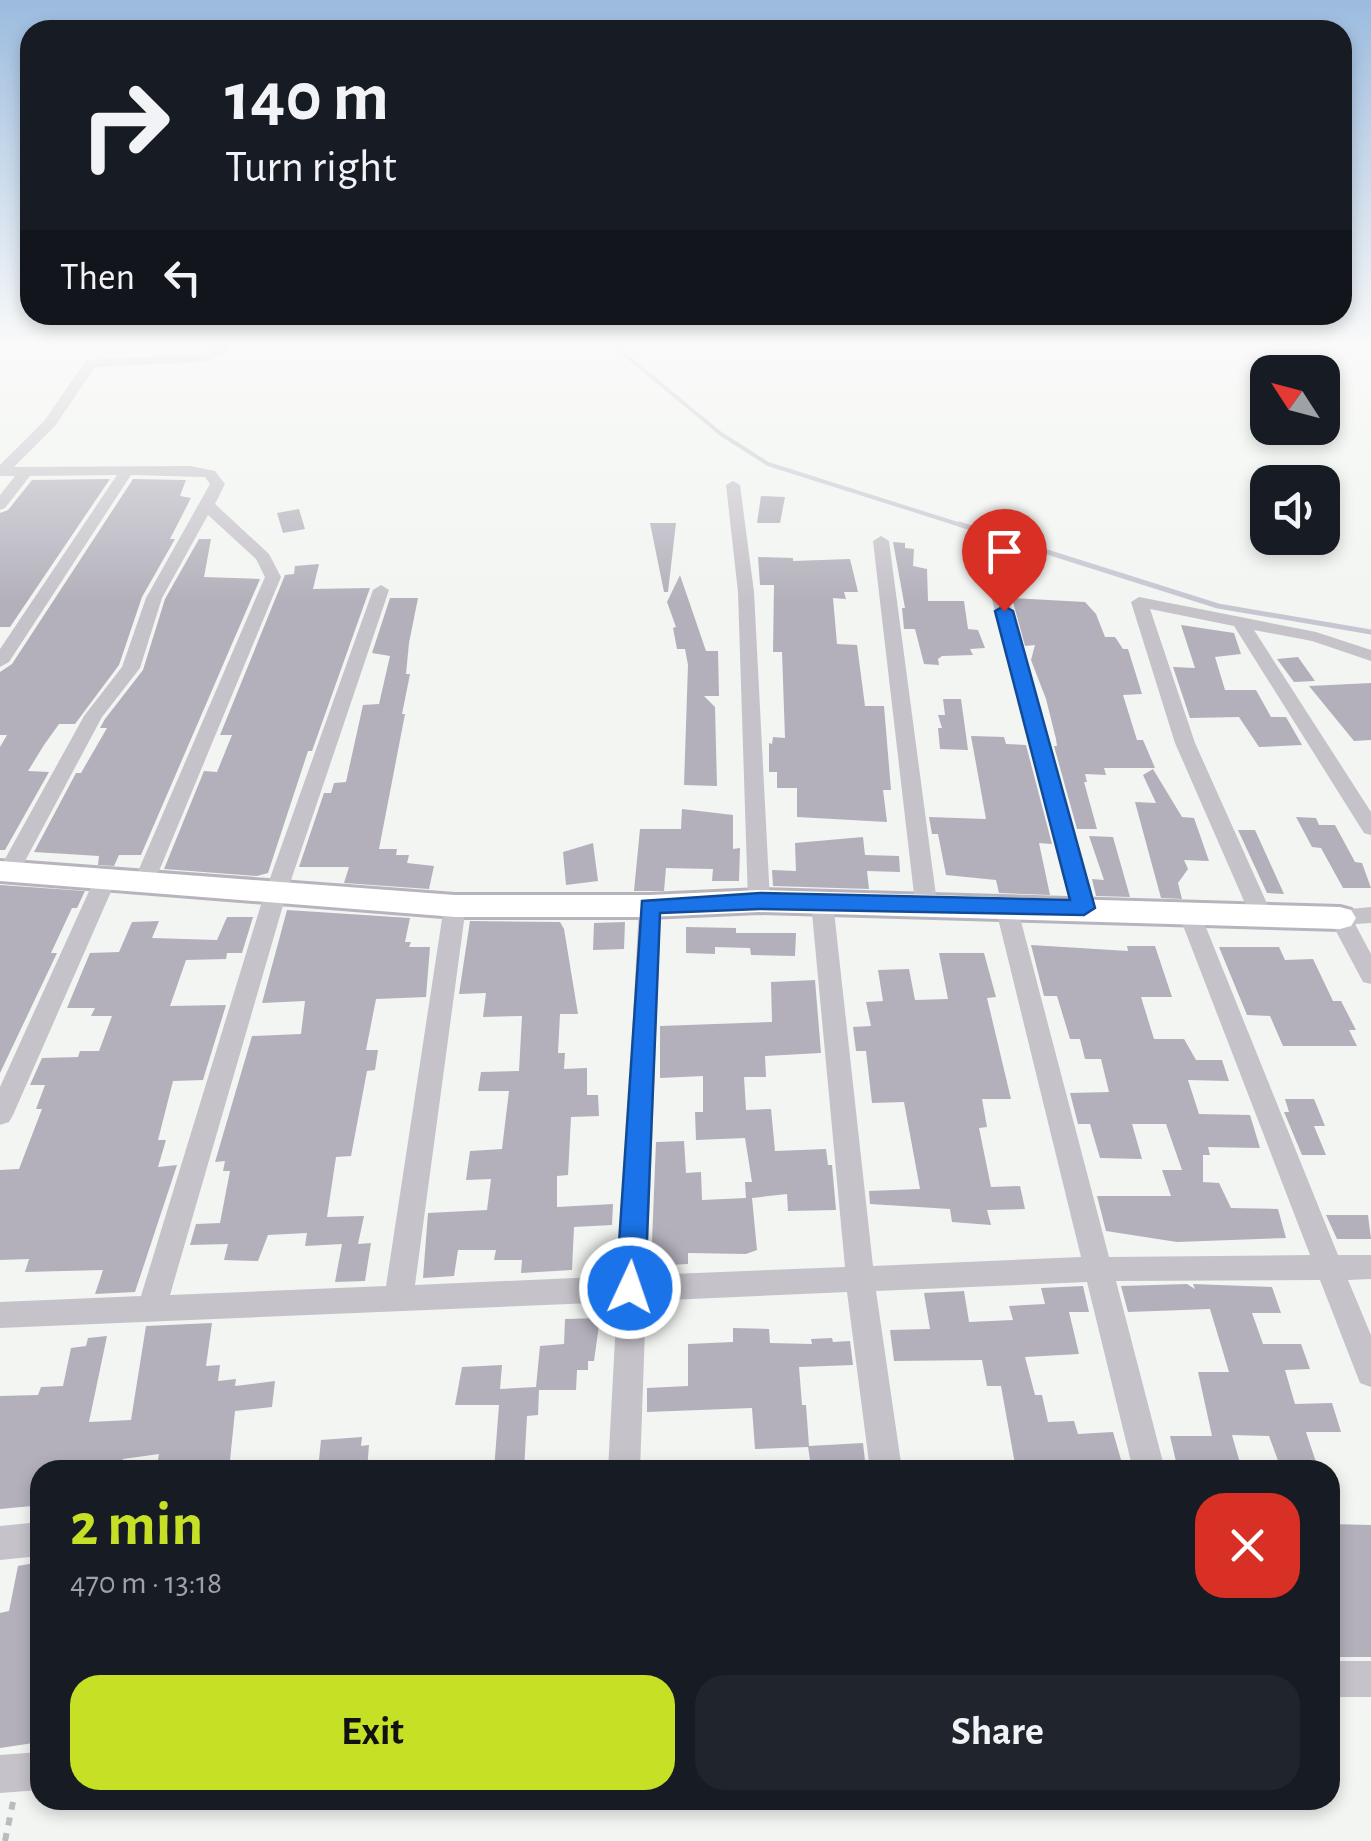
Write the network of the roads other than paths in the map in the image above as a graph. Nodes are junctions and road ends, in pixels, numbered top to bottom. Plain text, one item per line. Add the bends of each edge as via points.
1 (43, 430) edge
2 (0, 472) edge
3 (126, 472) junction
4 (25, 473) junction
5 (733, 485) dead end
6 (0, 505) edge
7 (207, 506) junction
8 (880, 541) dead end
9 (992, 568) dead end
10 (381, 590) dead end
11 (1242, 625) junction
12 (1371, 656) edge
13 (0, 662) edge
14 (1371, 828) edge
15 (4, 871) edge
16 (106, 878) junction
17 (144, 883) junction
18 (276, 896) junction
19 (760, 901) junction
20 (822, 902) junction
21 (926, 904) junction
22 (455, 906) junction
23 (650, 906) junction
24 (1006, 906) junction
25 (1084, 908) junction
26 (1190, 914) junction
27 (1262, 917) junction
28 (1358, 928) edge
29 (1371, 976) edge
30 (0, 1114) edge
31 (1371, 1267) edge
32 (1329, 1268) junction
33 (1097, 1269) junction
34 (860, 1278) junction
35 (630, 1288) junction
36 (399, 1299) junction
37 (152, 1308) junction
38 (0, 1315) edge
39 (1371, 1372) edge
40 (624, 1460) edge
41 (885, 1460) edge
42 (1146, 1460) edge
43 (30, 1540) edge
44 (0, 1543) edge
45 (1340, 1679) edge
46 (1371, 1680) edge

1 - 2 street
2 - 4 street
3 - 4 street
3 - 7 street via 210,474 218,484
3 - 13 street
4 - 6 street
5 - 19 street via 746,592
7 - 15 street via 154,598 132,668 93,716
7 - 17 street via 263,557 273,577
8 - 21 street
9 - 25 street
10 - 18 street
11 - 12 street via 1316,637
11 - 14 street
11 - 27 street via 1139,602 1185,742
15 - 16 street
16 - 17 street
16 - 30 street
17 - 18 street
18 - 22 street
18 - 37 street
19 - 20 street
19 - 23 street
20 - 21 street
20 - 34 street
21 - 24 street
22 - 23 street
22 - 36 street
23 - 35 street
24 - 25 street
24 - 33 street
25 - 26 street
26 - 27 street
26 - 32 street
27 - 28 street
28 - 29 street
31 - 32 street
32 - 33 street
32 - 39 street
33 - 34 street
33 - 42 street
34 - 35 street
34 - 41 street
35 - 36 street
35 - 40 street
36 - 37 street
37 - 38 street
43 - 44 street
45 - 46 street

